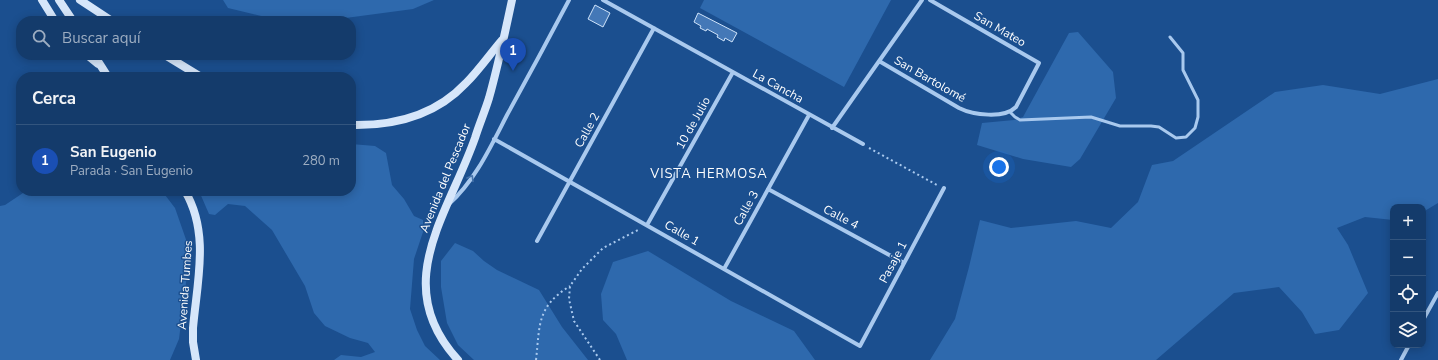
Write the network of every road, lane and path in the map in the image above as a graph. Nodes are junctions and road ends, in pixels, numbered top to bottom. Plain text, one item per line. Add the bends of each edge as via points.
1 (42, 0) edge
2 (59, 0) edge
3 (80, 0) edge
4 (512, 0) edge
5 (569, 0) edge
6 (603, 0) edge
7 (922, 0) edge
8 (930, 0) edge
9 (52, 16) edge
10 (70, 16) edge
11 (104, 16) edge
12 (654, 28) junction
13 (1170, 37) dead end
14 (504, 38) junction
15 (93, 60) edge
16 (97, 60) edge
17 (173, 60) edge
18 (879, 61) junction
19 (102, 67) junction
20 (105, 72) edge
21 (194, 72) edge
22 (733, 72) junction
23 (1010, 112) junction
24 (809, 115) junction
25 (356, 125) edge
26 (832, 128) junction
27 (494, 139) junction
28 (863, 144) joint
29 (570, 181) junction
30 (944, 188) joint
31 (768, 189) junction
32 (188, 196) edge
33 (446, 207) junction
34 (647, 225) junction
35 (537, 241) dead end
36 (904, 263) junction
37 (724, 269) junction
38 (570, 286) junction
39 (1438, 293) edge
40 (1426, 315) edge
41 (860, 346) joint
42 (1407, 348) edge
43 (196, 360) edge
44 (458, 360) edge
45 (536, 360) edge
46 (600, 360) edge
47 (1401, 360) edge

1 - 9 main road
2 - 10 main road
3 - 11 main road
4 - 14 main road, Avenida del Pescador
5 - 27 street
6 - 12 street, La Cancha
7 - 18 street
8 - 23 street, San Mateo via 1039,63 1019,103
12 - 22 street, La Cancha
12 - 29 street, Calle 2
13 - 23 lane via 1183,53 1183,70 1198,100 1195,128 1186,137 1176,138 1151,126 1120,126 1091,117 1020,120
14 - 25 main road via 466,84 444,102 411,118 390,123
14 - 33 main road, Avenida del Pescador via 488,99
15 - 19 main road
16 - 19 main road
17 - 21 main road
18 - 23 street, San Bartolomé via 973,114
18 - 26 street
19 - 20 main road
22 - 24 street, La Cancha
22 - 34 street, 10 de Julio
24 - 26 street, La Cancha
24 - 31 street, Calle 3
26 - 28 street, La Cancha
27 - 29 street, Calle 1
33 -> 27 street via 469,182
28 - 30 path
29 - 34 street, Calle 1
29 - 35 street, Calle 2
30 - 36 street, Pasaje 1
31 - 36 street, Calle 4
31 - 37 street, Calle 3
32 - 43 main road, Avenida Tumbes via 194,208 200,239 193,328
33 - 44 main road, Avenida del Pescador via 428,255 426,298 431,319 441,338
34 - 37 street, Calle 1
34 - 38 path via 603,248 582,269
36 - 41 street, Pasaje 1
37 - 41 street, Calle 1
38 - 45 path via 553,299 542,316 538,330
38 - 46 path via 568,299 574,321
39 - 40 street
42 - 47 street

